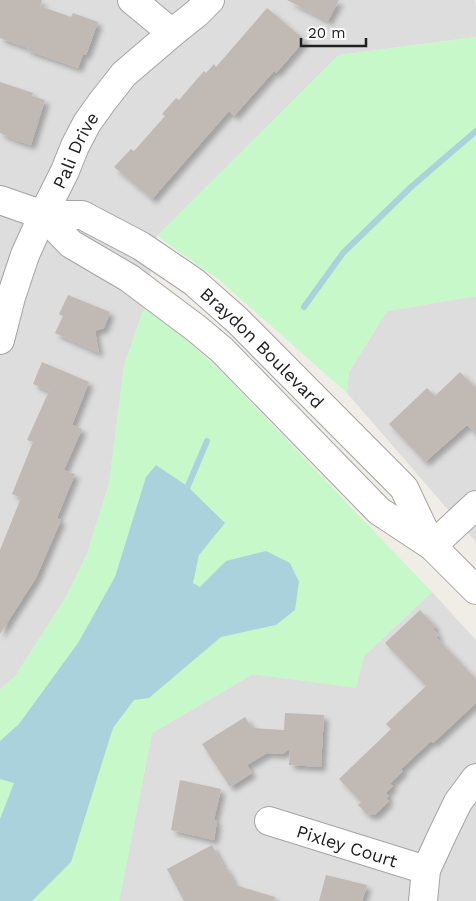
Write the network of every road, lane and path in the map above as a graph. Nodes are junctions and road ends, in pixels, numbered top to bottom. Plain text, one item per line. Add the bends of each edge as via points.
1 (132, 0) edge
2 (210, 0) edge
3 (172, 33) junction
4 (0, 200) edge
5 (43, 215) junction
6 (0, 340) edge
7 (476, 505) edge
8 (432, 546) junction
9 (476, 590) edge
10 (476, 778) edge
11 (269, 821) dead end
12 (426, 870) junction
13 (423, 901) edge

1 - 3 street
2 - 3 street, Pali Drive
3 - 5 street, Pali Drive via 124,74 87,123
4 - 5 street, Braydon Boulevard
5 - 6 street, Pali Drive via 11,298
5 - 8 street, Braydon Boulevard via 71,244 129,278 198,329 248,376 378,511
5 - 8 street, Braydon Boulevard via 82,215 140,246 194,282 404,488
7 - 8 street
8 - 9 street, Braydon Boulevard
10 - 12 street via 458,802
11 - 12 street, Pixley Court
12 - 13 street

